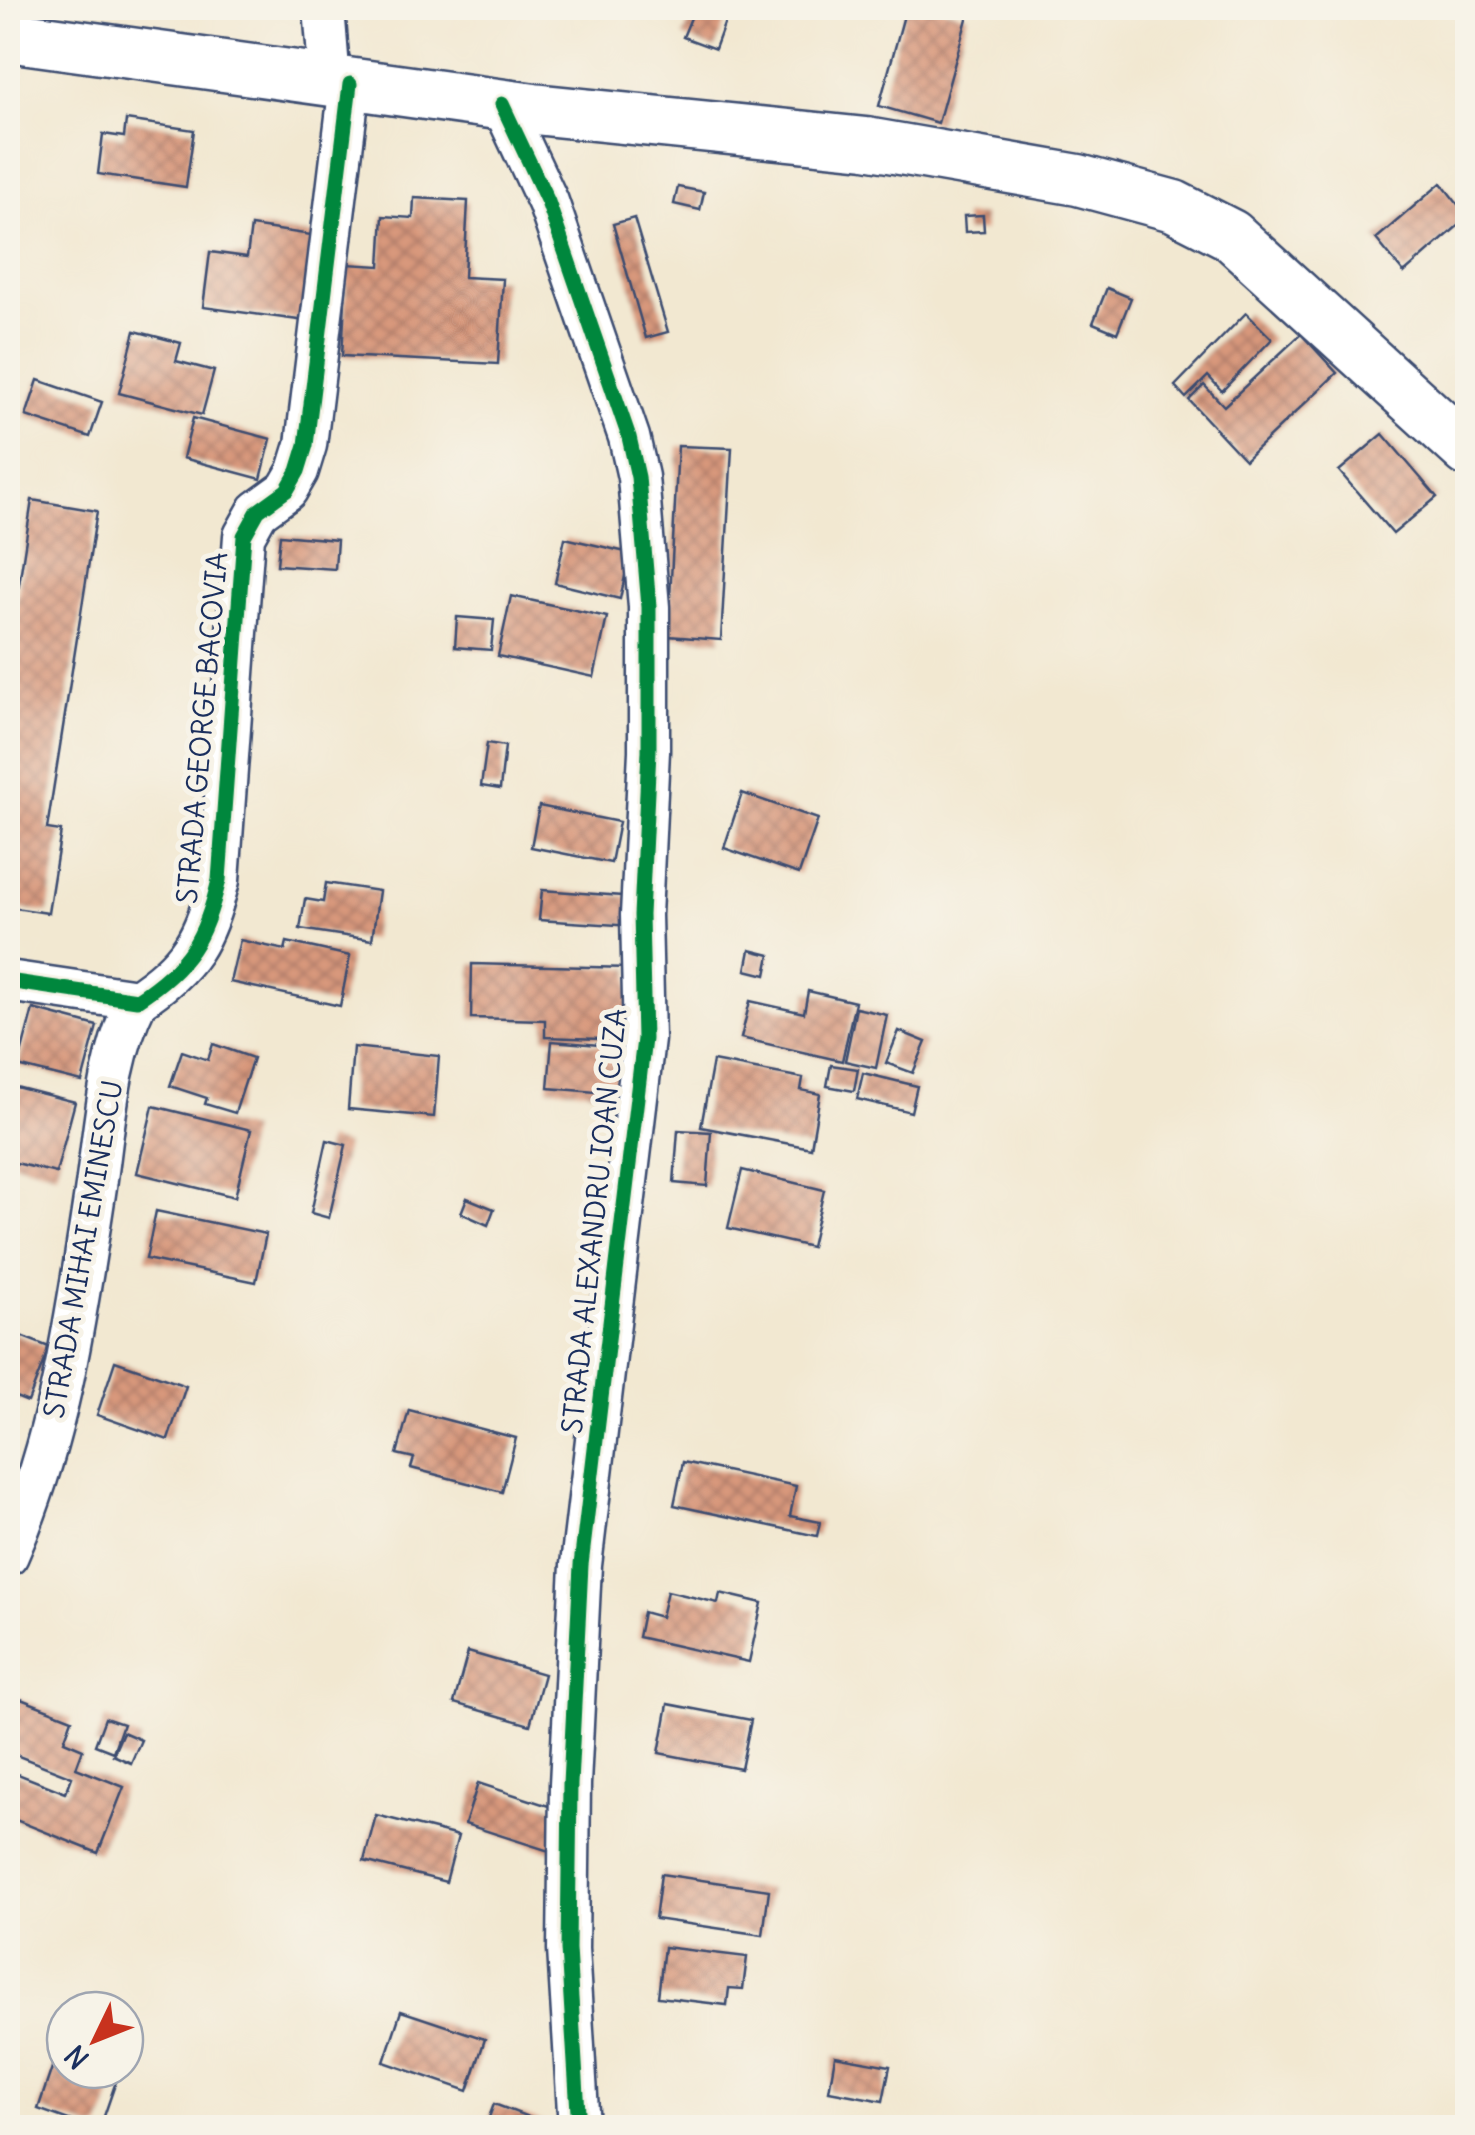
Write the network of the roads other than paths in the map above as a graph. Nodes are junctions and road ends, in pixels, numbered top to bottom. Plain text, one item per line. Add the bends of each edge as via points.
1 (324, 8) edge
2 (8, 36) edge
3 (340, 83) junction
4 (502, 104) junction
5 (1468, 451) edge
6 (8, 981) edge
7 (137, 1000) junction
8 (8, 1555) edge
9 (578, 2128) edge

1 - 3 street, STRADA GEORGE BACOVIA
2 - 3 main road
3 - 4 main road
3 - 7 street, STRADA GEORGE BACOVIA via 306,445 287,490 258,511 244,536 219,880 200,942 185,963
4 - 5 main road via 866,144 1078,180 1174,206 1231,236
4 - 9 street, STRADA ALEXANDRU IOAN CUZA via 548,202 629,437 650,608 644,1040 581,1565 570,1784 568,1949
6 - 7 street
7 - 8 street, STRADA MIHAI EMINESCU via 113,1068 56,1418

